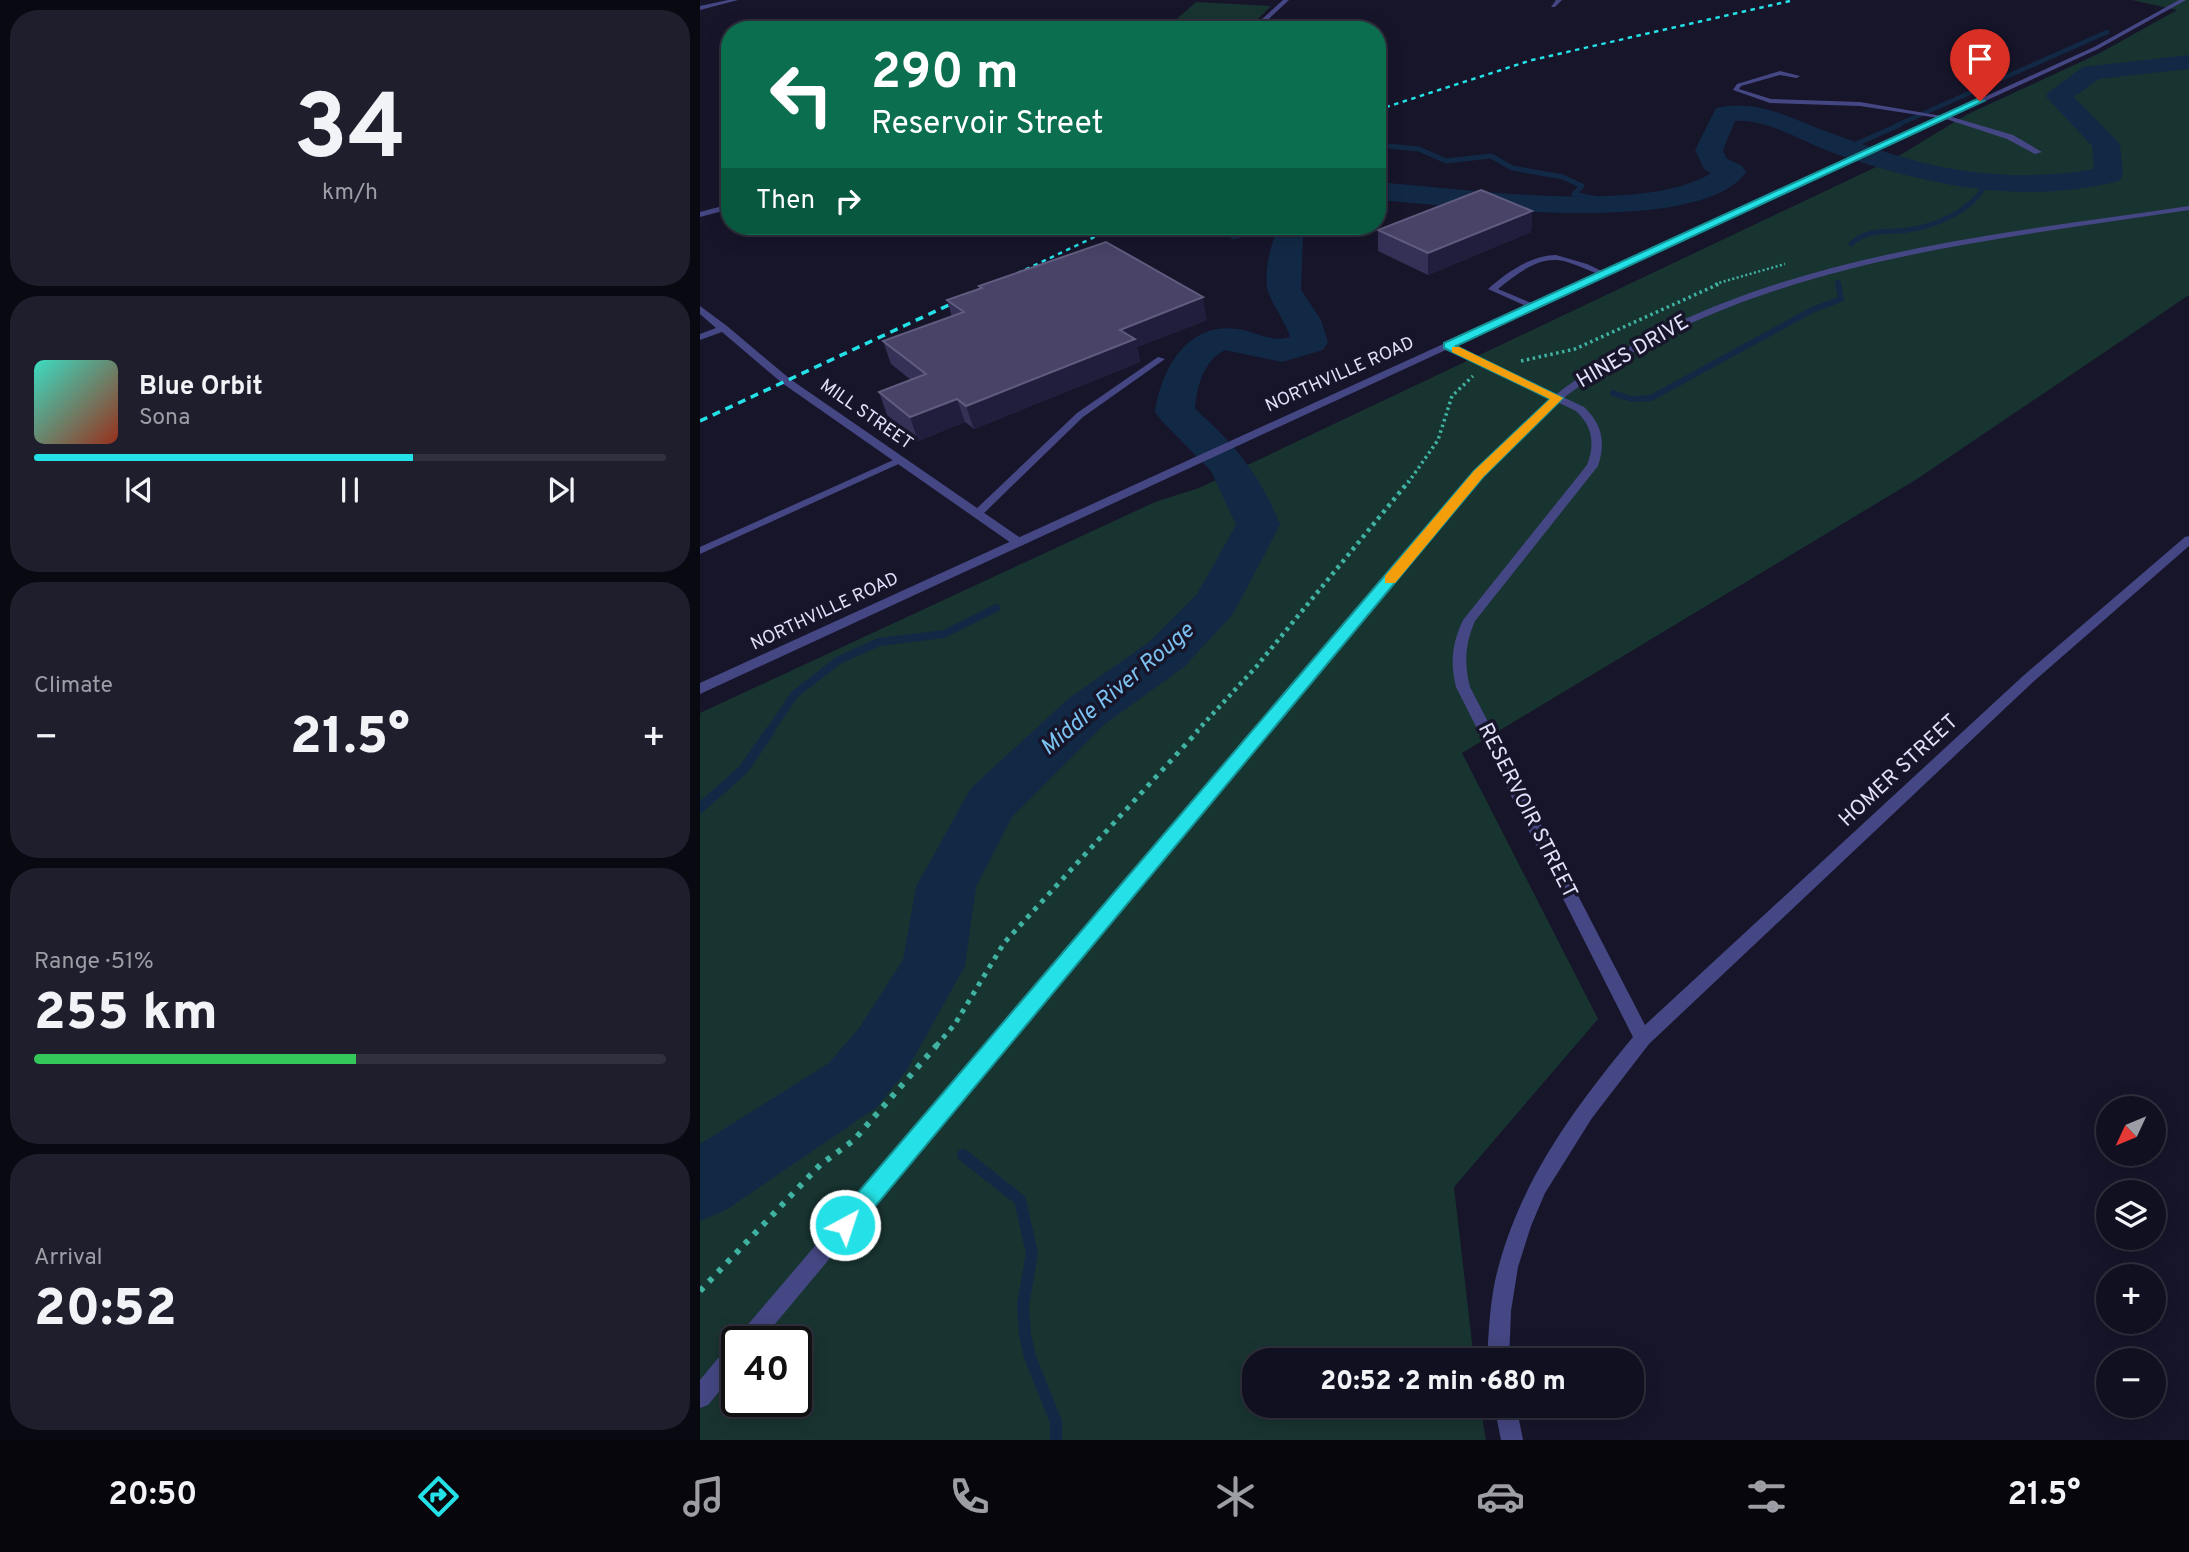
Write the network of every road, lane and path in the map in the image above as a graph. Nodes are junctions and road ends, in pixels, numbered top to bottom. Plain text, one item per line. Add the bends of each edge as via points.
1 (735, 0) edge
2 (1286, 0) edge
3 (1559, 0) edge
4 (2183, 0) edge
5 (1553, 6) dead end
6 (700, 8) edge
7 (1263, 21) edge
8 (1797, 76) dead end
9 (1945, 117) junction
10 (2038, 152) dead end
11 (2189, 208) edge
12 (721, 209) edge
13 (700, 215) edge
14 (1604, 274) junction
15 (1533, 307) junction
16 (700, 309) edge
17 (724, 328) junction
18 (700, 337) edge
19 (1448, 346) junction
20 (1161, 359) dead end
21 (1557, 398) junction
22 (900, 460) junction
23 (977, 514) junction
24 (2189, 540) edge
25 (1018, 542) junction
26 (700, 551) edge
27 (700, 689) edge
28 (1643, 1038) junction
29 (760, 1326) edge
30 (1499, 1348) edge
31 (721, 1372) edge
32 (700, 1397) edge
33 (1508, 1418) edge
34 (1512, 1440) edge

1 - 6 street
2 - 7 street
3 - 5 street
4 - 9 street, NORTHVILLE ROAD via 2096,48
8 - 9 lane via 1780,73 1739,85 1736,90 1770,101 1860,104
9 - 10 street via 2010,137
9 - 14 street, NORTHVILLE ROAD
11 - 21 street, HINES DRIVE via 1910,252 1802,277 1676,326 1614,359
12 - 13 street
14 - 15 street, NORTHVILLE ROAD
14 - 15 lane via 1569,259 1542,256 1492,289
15 - 19 street, NORTHVILLE ROAD
16 - 17 street, MILL STREET
17 - 18 street
17 - 22 street, MILL STREET via 786,381
19 - 21 street, RESERVOIR STREET
19 - 25 street, NORTHVILLE ROAD
20 - 23 lane via 1080,415
21 - 28 street, RESERVOIR STREET via 1593,421 1598,454 1469,620 1460,638 1459,672
21 - 29 street, HINES DRIVE via 1479,474
22 - 23 street, MILL STREET
22 - 26 lane
23 - 25 street, MILL STREET
24 - 28 street, HOMER STREET via 2028,679
25 - 27 street, NORTHVILLE ROAD
28 - 30 street via 1605,1084 1533,1192 1518,1227 1502,1292
31 - 32 street
33 - 34 street

